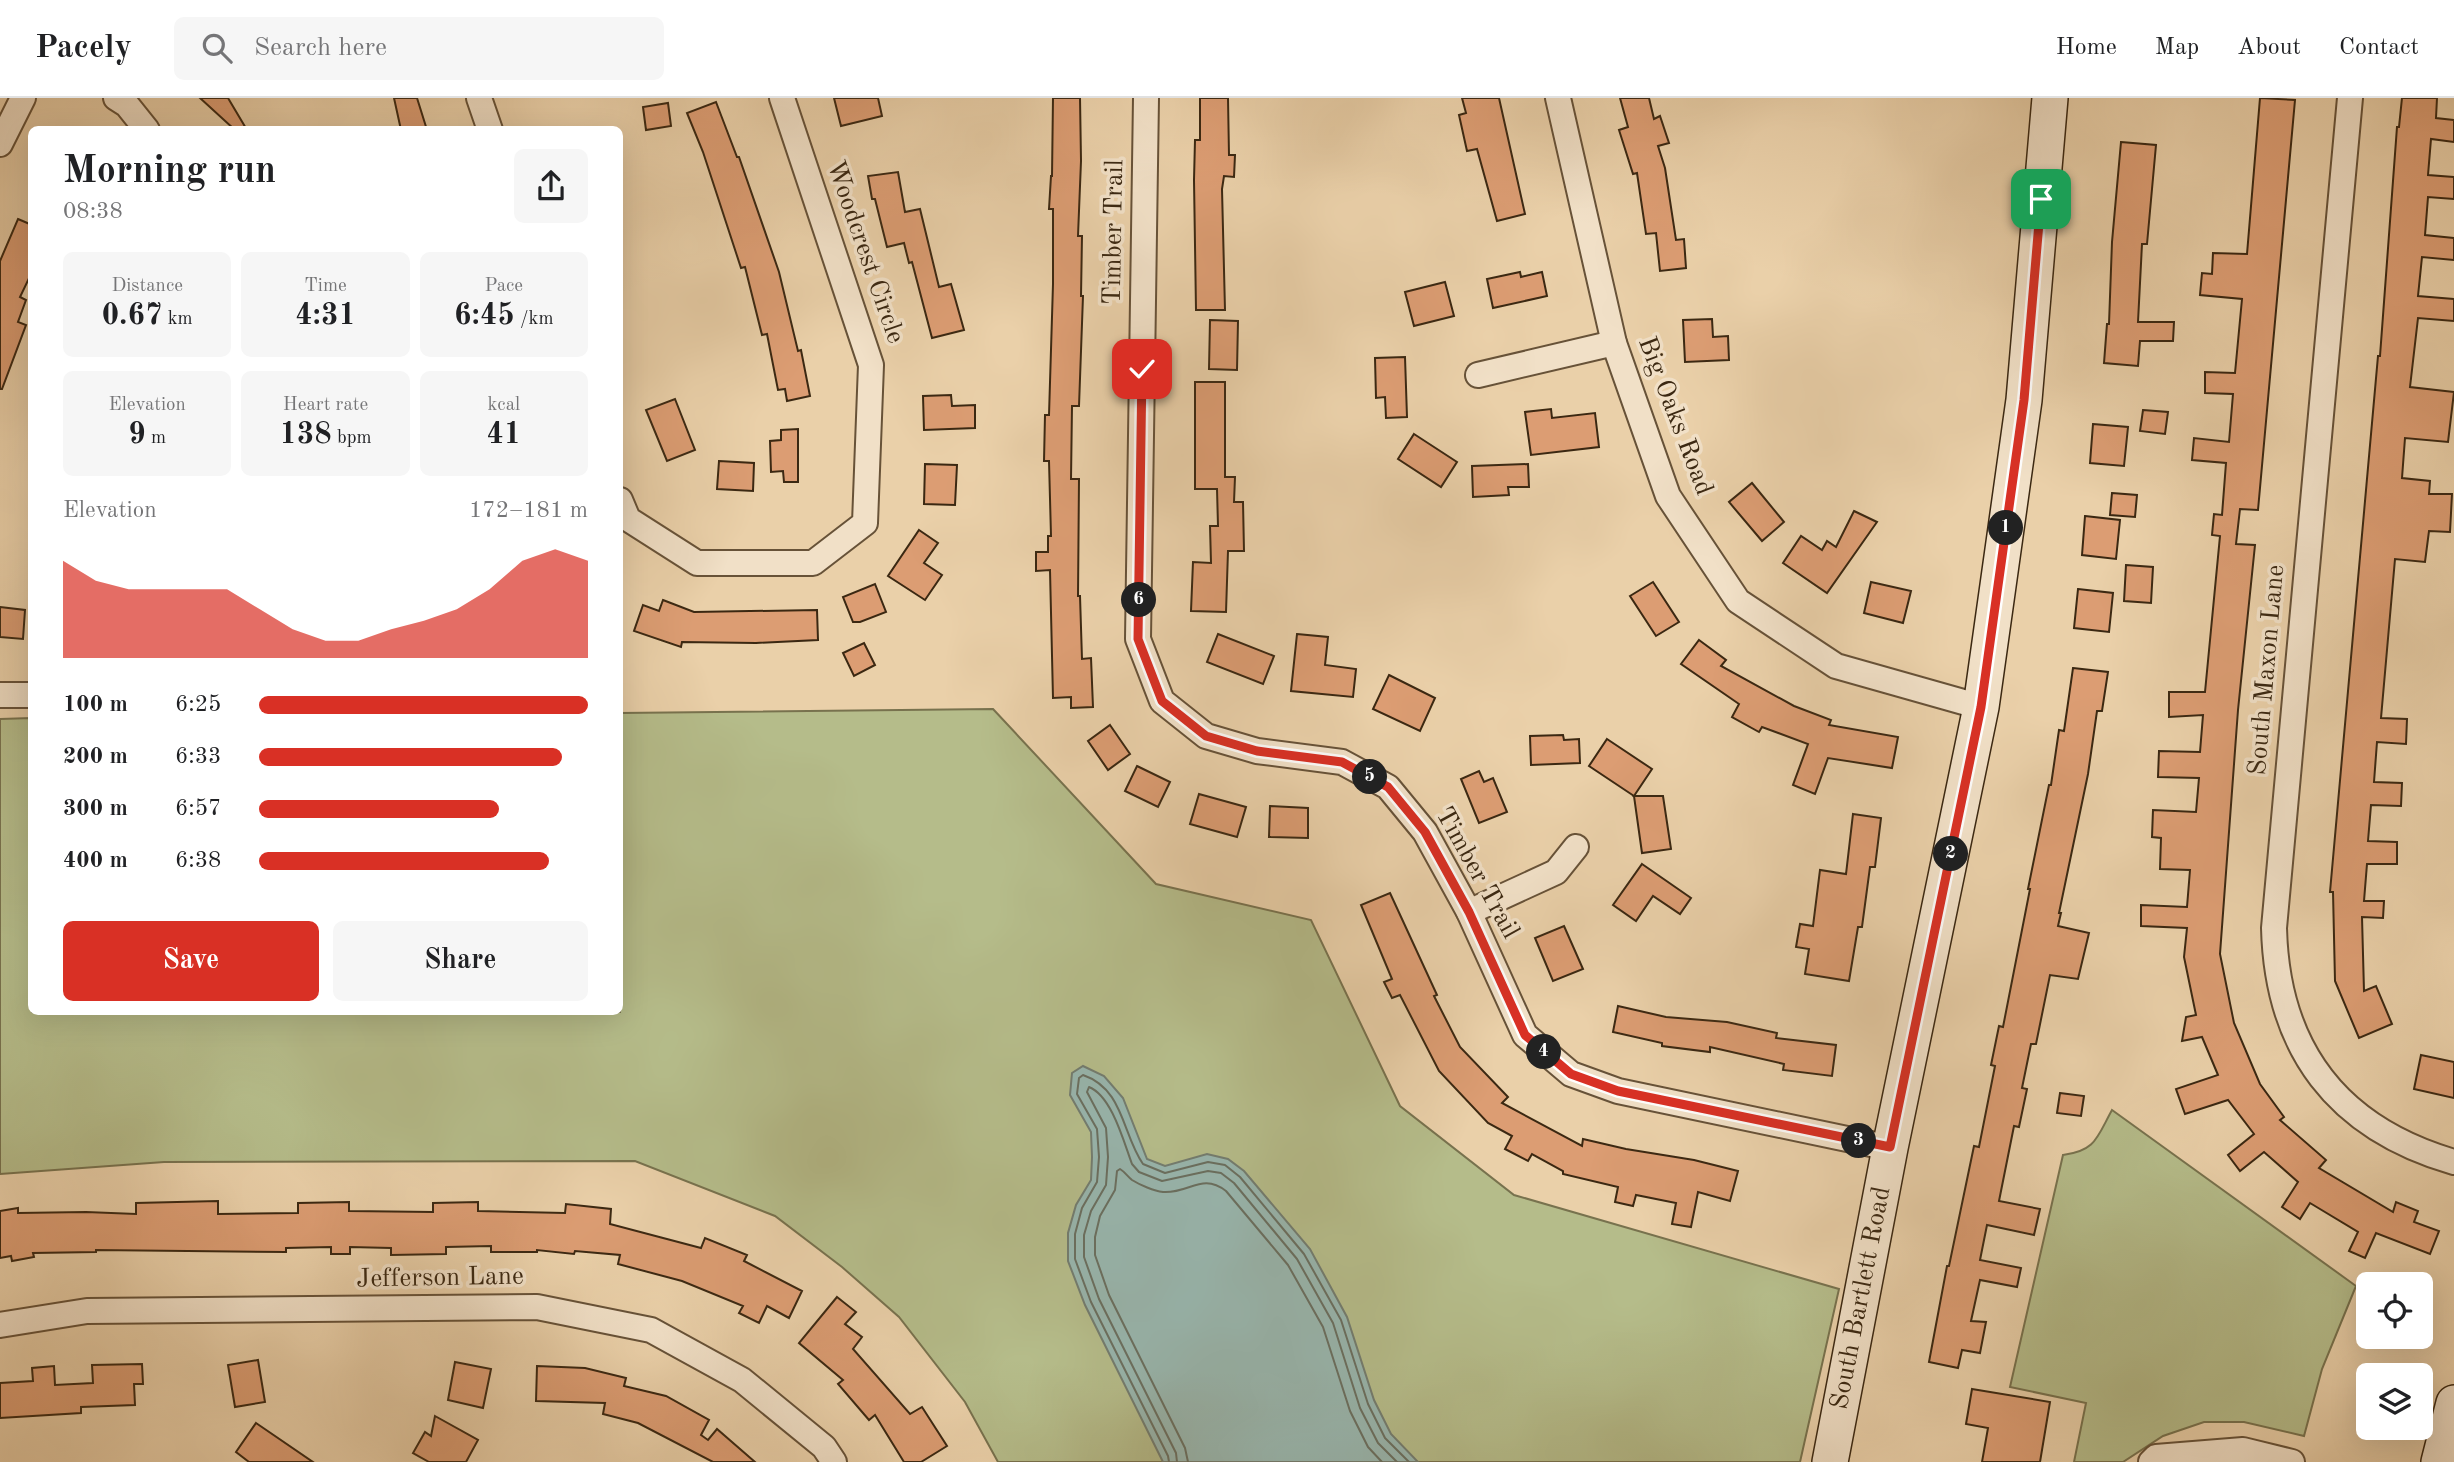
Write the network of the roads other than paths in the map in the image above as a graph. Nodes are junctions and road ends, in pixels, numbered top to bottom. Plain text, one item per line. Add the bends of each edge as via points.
1 (23, 98) edge
2 (116, 98) edge
3 (479, 98) edge
4 (782, 98) edge
5 (1146, 98) edge
6 (1558, 98) edge
7 (2050, 98) edge
8 (2350, 98) edge
9 (144, 126) edge
10 (488, 126) edge
11 (0, 144) edge
12 (1614, 343) junction
13 (1478, 375) dead end
14 (623, 507) edge
15 (0, 695) edge
16 (28, 695) edge
17 (1981, 707) junction
18 (1576, 846) dead end
19 (1469, 912) junction
20 (1890, 1147) junction
21 (2454, 1163) edge
22 (0, 1325) edge
23 (2454, 1403) edge
24 (834, 1462) edge
25 (1830, 1462) edge
26 (2151, 1462) edge
27 (2292, 1462) edge
28 (2439, 1462) edge

1 - 11 street
2 - 9 street
3 - 10 street
4 - 14 street, Woodcrest Circle via 871,365 865,523 813,563 697,563 628,519
5 - 19 street, Timber Trail via 1138,639 1162,701 1206,736 1257,751 1342,762 1388,787 1425,832
6 - 12 street, Big Oaks Road
7 - 17 main road, South Bartlett Road via 2024,400
8 - 21 street, South Maxon Lane via 2274,955 2290,1024 2305,1056 2336,1095 2400,1142
12 - 13 street
12 - 17 street, Big Oaks Road via 1668,496 1738,601 1836,666
15 - 16 street
17 - 20 main road, South Bartlett Road
18 - 19 street via 1556,872
19 - 20 street, Timber Trail via 1525,1035 1571,1074 1618,1091
20 - 25 main road, South Bartlett Road
22 - 24 street, Jefferson Lane via 87,1311 537,1307 651,1330 742,1380 824,1447
23 - 28 main road
26 - 27 street via 2156,1457 2243,1450

